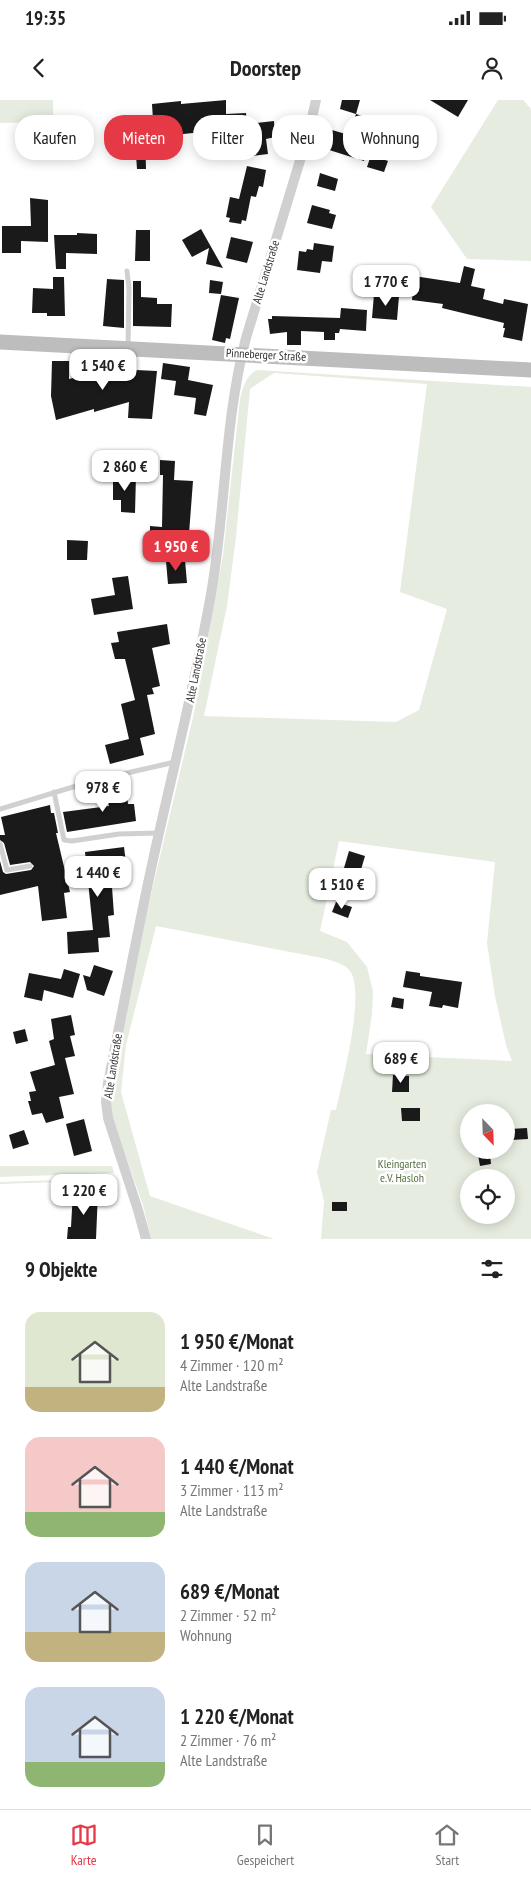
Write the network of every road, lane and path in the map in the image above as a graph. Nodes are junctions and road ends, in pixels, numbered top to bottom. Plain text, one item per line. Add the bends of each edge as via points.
1 (316, 100) edge
2 (127, 271) dead end
3 (0, 342) edge
4 (128, 348) junction
5 (242, 354) junction
6 (531, 370) edge
7 (175, 762) junction
8 (54, 792) junction
9 (0, 809) edge
10 (159, 833) junction
11 (0, 844) edge
12 (30, 866) dead end
13 (146, 1239) edge

1 - 5 street, Alte Landstraße
2 - 4 lane
3 - 4 main road, Pinneberger Straße
4 - 5 main road, Pinneberger Straße
5 - 6 main road, Pinneberger Straße
5 - 7 street, Alte Landstraße via 234,386 211,593
7 - 8 lane
7 - 10 street, Alte Landstraße
8 - 9 lane
8 - 10 lane via 64,840
10 - 13 street, Alte Landstraße via 106,1102 108,1118
11 - 12 lane via 7,870

